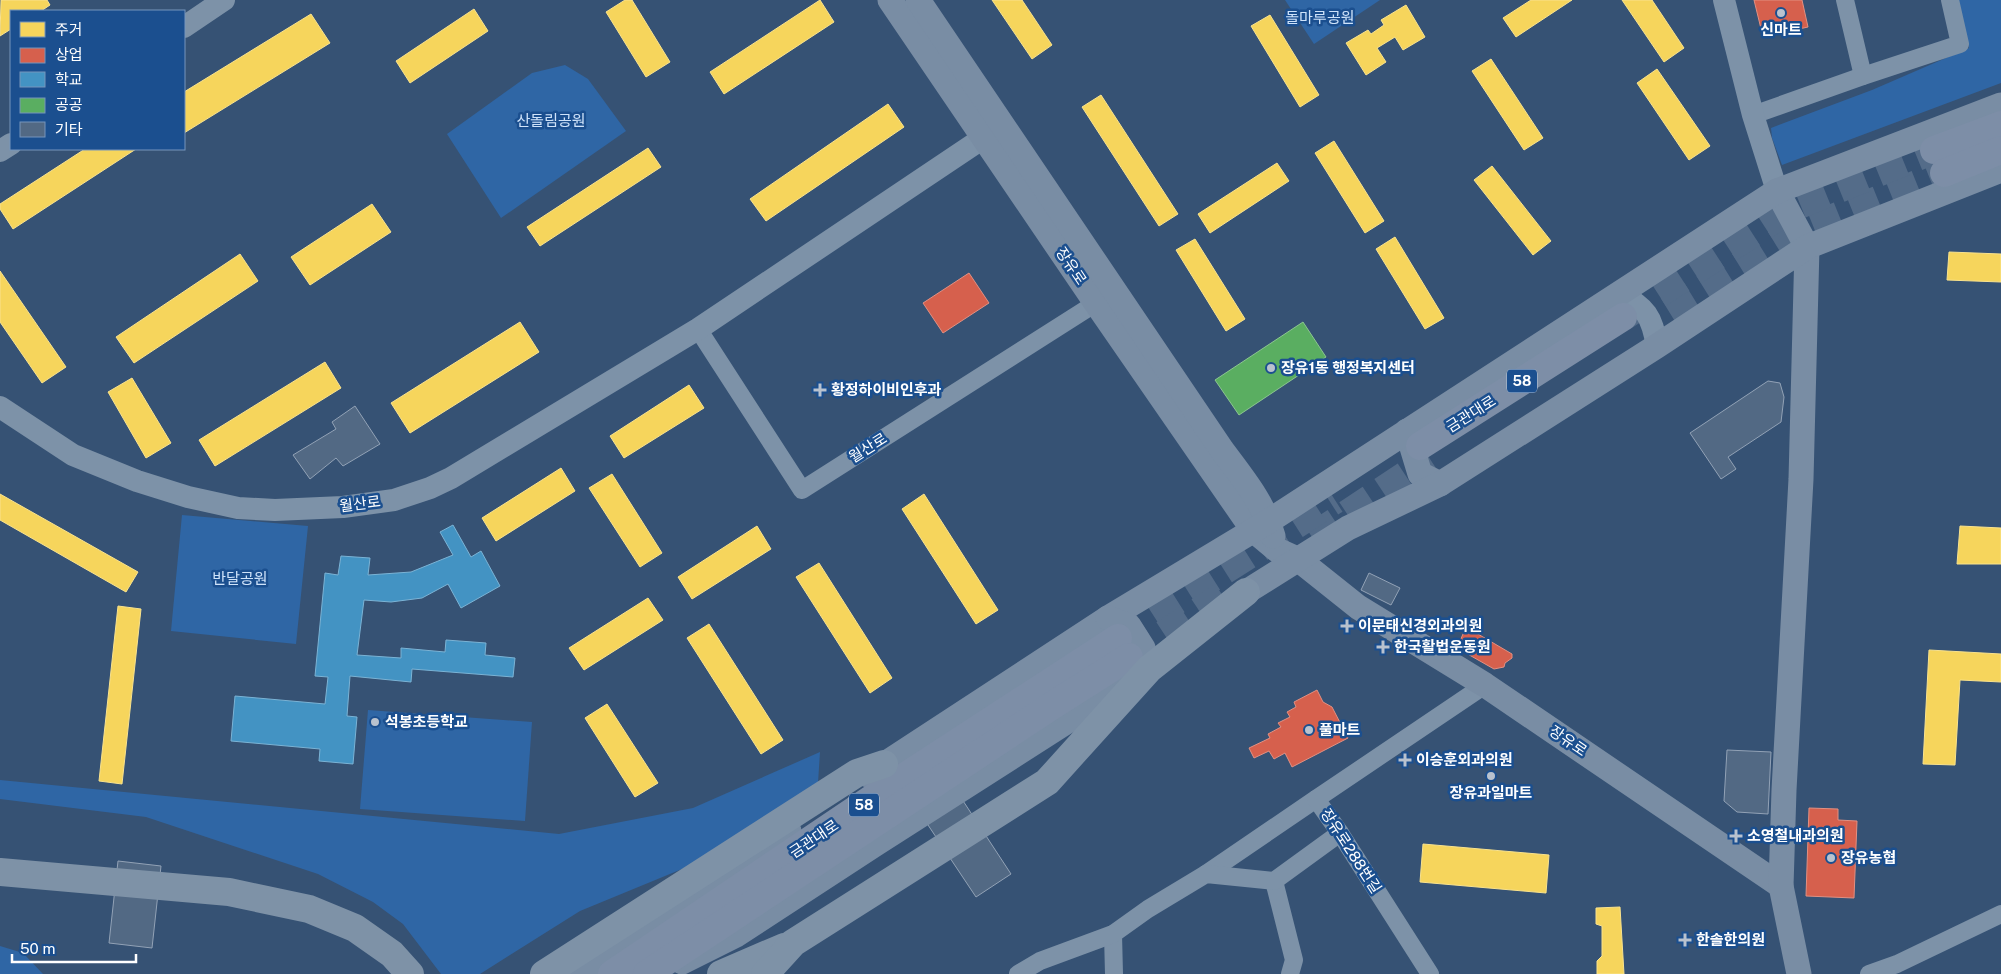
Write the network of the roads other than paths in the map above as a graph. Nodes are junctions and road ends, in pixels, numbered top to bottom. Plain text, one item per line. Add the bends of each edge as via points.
1 (890, 0) edge
2 (918, 0) edge
3 (1724, 0) edge
4 (1845, 0) edge
5 (1950, 0) edge
6 (214, 3) edge
7 (185, 26) edge
8 (1863, 76) junction
9 (2001, 105) edge
10 (1753, 115) junction
11 (2001, 125) edge
12 (993, 131) junction
13 (2001, 150) edge
14 (2001, 170) edge
15 (1777, 191) junction
16 (1807, 247) junction
17 (1096, 303) junction
18 (1625, 314) junction
19 (698, 329) junction
20 (1657, 346) junction
21 (0, 407) edge
22 (1424, 455) junction
23 (1261, 525) junction
24 (1288, 555) junction
25 (1246, 592) joint
26 (1126, 646) junction
27 (1485, 685) junction
28 (884, 764) junction
29 (1316, 799) junction
30 (1340, 833) junction
31 (0, 872) edge
32 (1206, 874) junction
33 (1274, 881) junction
34 (1781, 886) junction
35 (2001, 914) edge
36 (1113, 934) junction
37 (793, 943) junction
38 (410, 974) edge
39 (544, 974) edge
40 (580, 974) edge
41 (612, 974) edge
42 (647, 974) edge
43 (661, 974) edge
44 (721, 974) edge
45 (765, 974) edge
46 (1018, 974) edge
47 (1114, 974) edge
48 (1290, 974) edge
49 (1430, 974) edge
50 (1799, 974) edge
51 (1868, 974) edge

1 - 12 main road, 장유로
2 - 12 main road, 장유로
3 - 10 street
4 - 8 street
5 - 8 street via 1960,44
6 - 7 street
8 - 10 street
9 - 15 main road
10 - 15 street
11 - 13 main road via 1939,161
12 - 17 main road, 장유로
12 - 19 street, 월산로
12 - 23 main road, 장유로 via 1253,492
14 - 16 main road
15 - 16 main road
15 - 18 main road
16 - 20 main road
16 - 34 main road via 1805,388
17 - 19 street, 월산로 via 802,490
17 - 23 main road, 장유로
18 - 20 street via 1643,308 1653,324
18 - 22 main road, 금관대로 / 58
18 - 22 main road
19 - 21 street, 월산로 via 430,488 394,500 343,507 238,508 188,497 73,455
20 - 22 main road
22 - 23 main road
22 - 24 main road via 1348,528
23 - 24 main road, 장유로
23 - 26 main road
24 - 25 main road
24 - 27 main road, 장유로 via 1358,607
25 - 26 highway
26 - 28 main road
26 - 37 highway via 1048,782
26 - 41 main road, 금관대로 / 58 via 890,788
26 - 42 main road, 금관대로 / 58 via 1053,705
26 - 43 main road via 876,843 736,936
27 - 29 street, 장유로288번길
27 - 34 main road, 장유로
28 - 39 highway via 857,773
28 - 40 main road via 702,893
29 - 30 street, 장유로288번길
29 - 32 street
30 - 33 street
30 - 49 street, 장유로288번길
31 - 38 highway via 229,892 309,909 355,928 392,954
32 - 33 street
32 - 36 street
33 - 48 street via 1294,960
34 - 50 main road
35 - 51 street via 1897,964
36 - 46 street via 1040,961
36 - 47 street
37 - 44 highway
37 - 45 highway

